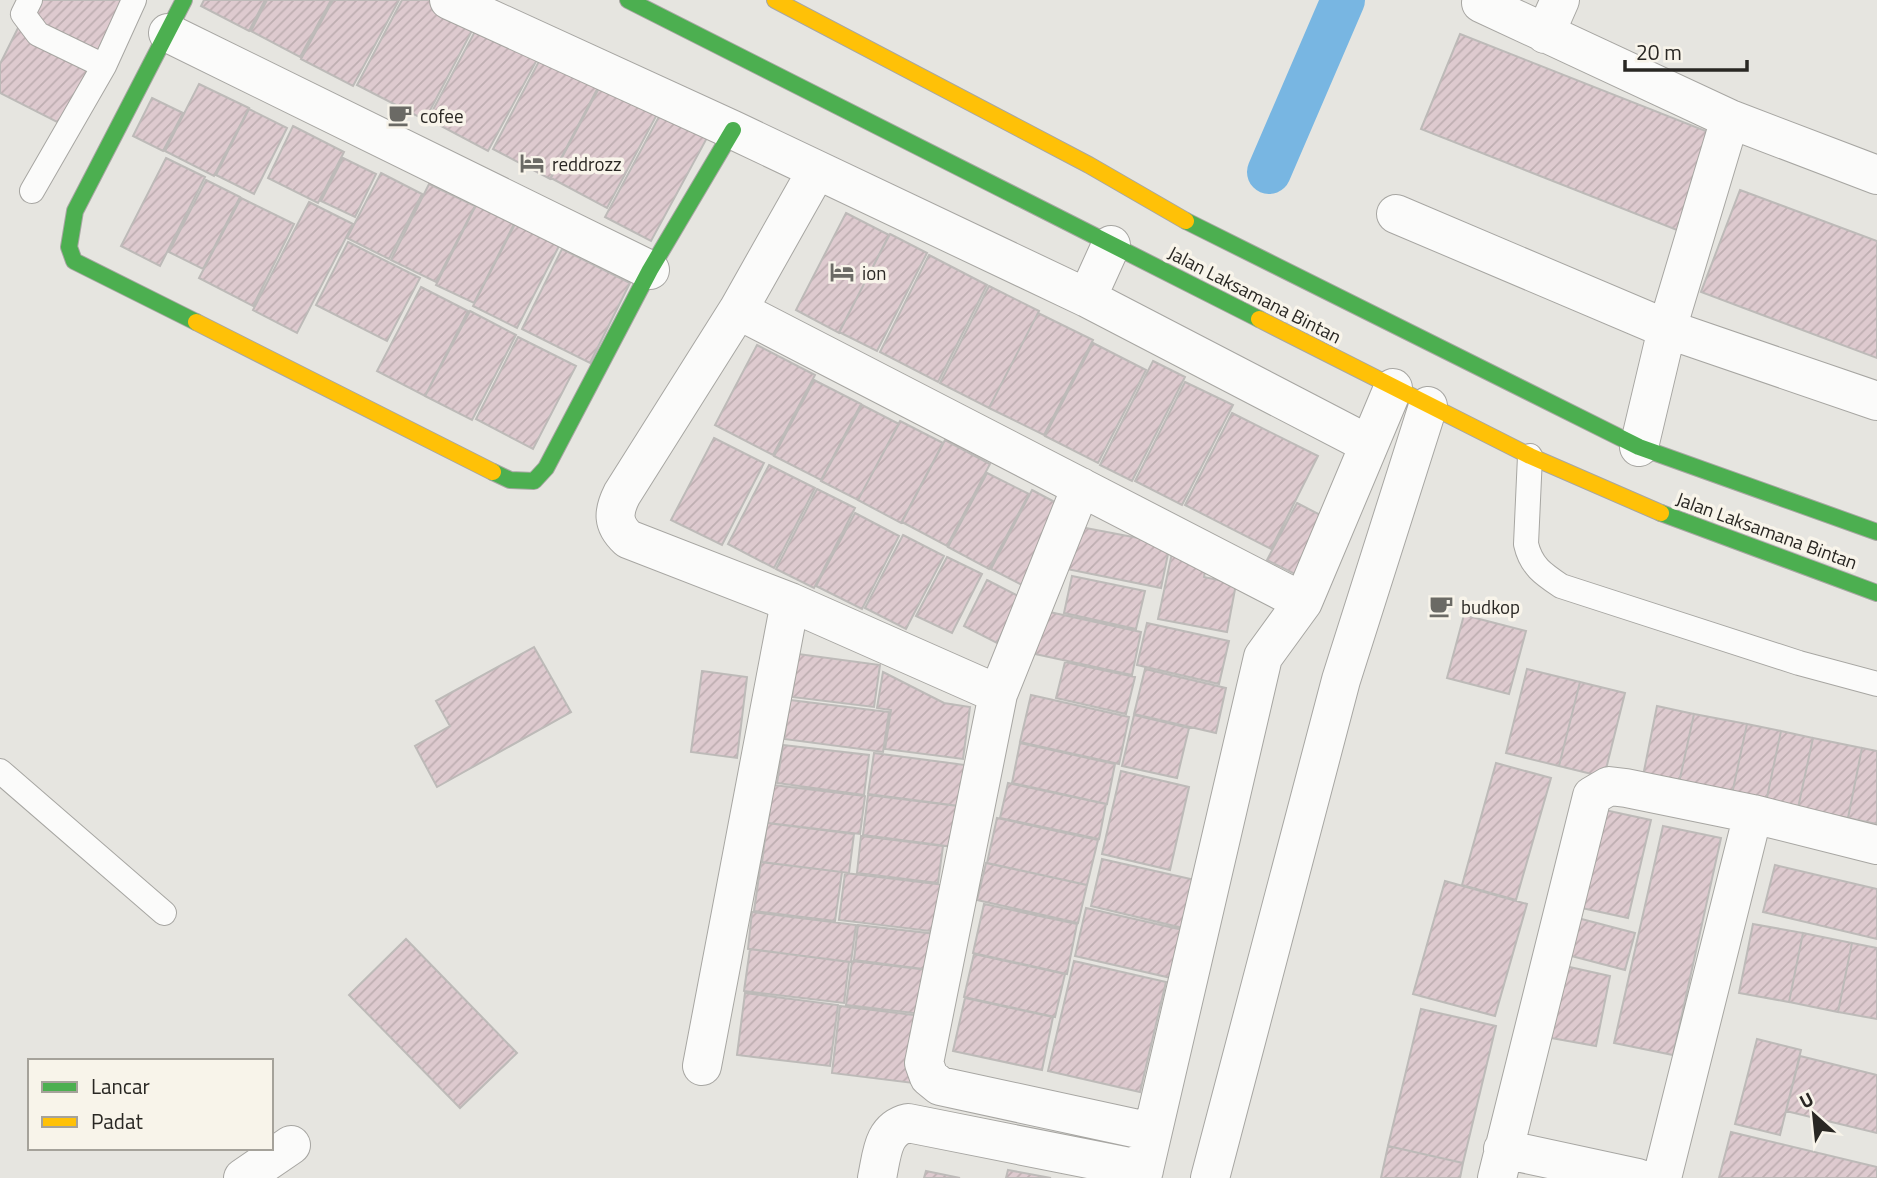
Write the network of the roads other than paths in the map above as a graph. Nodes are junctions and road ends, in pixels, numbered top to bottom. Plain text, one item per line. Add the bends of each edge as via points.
1 (30, 0) edge
2 (134, 0) edge
3 (184, 0) edge
4 (449, 0) edge
5 (628, 0) edge
6 (775, 0) edge
7 (1560, 0) edge
8 (1481, 3) dead end
9 (168, 33) junction
10 (1545, 34) junction
11 (104, 66) junction
12 (1730, 119) junction
13 (733, 130) junction
14 (817, 170) junction
15 (1877, 175) edge
16 (32, 191) dead end
17 (1396, 214) dead end
18 (1111, 245) junction
19 (650, 270) junction
20 (1087, 298) junction
21 (738, 310) junction
22 (1667, 329) junction
23 (1393, 388) junction
24 (1877, 401) edge
25 (1428, 406) junction
26 (1368, 444) junction
27 (1639, 447) junction
28 (1530, 456) junction
29 (1081, 487) junction
30 (1877, 532) edge
31 (1877, 593) edge
32 (790, 602) junction
33 (1303, 602) junction
34 (1877, 684) edge
35 (998, 694) junction
36 (0, 771) edge
37 (1753, 814) junction
38 (1877, 845) edge
39 (164, 913) dead end
40 (702, 1066) dead end
41 (1152, 1132) junction
42 (290, 1145) dead end
43 (1500, 1163) edge
44 (1143, 1174) edge
45 (243, 1178) edge
46 (877, 1178) edge
47 (1210, 1178) edge
48 (1638, 1178) edge
49 (1662, 1178) edge

1 - 11 lane via 23,14 38,34
2 - 11 lane
3 - 9 main road
4 - 13 street
5 - 18 main road, Jalan Laksamana Bintan
6 - 27 main road, Jalan Laksamana Bintan via 1208,233
7 - 10 street
8 - 10 street
9 - 19 street
9 - 19 main road via 75,211 69,247 74,261 510,480 534,481 546,468
10 - 12 street
11 - 16 lane
12 - 15 street
12 - 22 street
13 - 14 street
13 - 19 main road
14 - 20 street
14 - 21 street
17 - 22 street
18 - 20 street
18 - 23 main road, Jalan Laksamana Bintan
20 - 26 street
21 - 29 street
21 - 32 street via 622,494 614,520 628,539
22 - 24 street
22 - 27 street
23 - 25 main road, Jalan Laksamana Bintan
23 - 26 street
25 - 28 main road, Jalan Laksamana Bintan
25 - 47 street via 1340,680
26 - 33 street
27 - 30 main road, Jalan Laksamana Bintan
28 - 31 main road, Jalan Laksamana Bintan via 1656,511
28 - 34 lane via 1529,557 1560,586
29 - 33 street
29 - 35 street
32 - 35 street
32 - 40 street
33 - 41 street via 1263,657
35 - 41 street via 924,1063 929,1077 940,1086
36 - 39 lane
37 - 38 street
37 - 43 street via 1609,786 1591,796
37 - 49 street
41 - 44 street
42 - 45 street
43 - 48 street
44 - 46 street via 908,1123 887,1136

